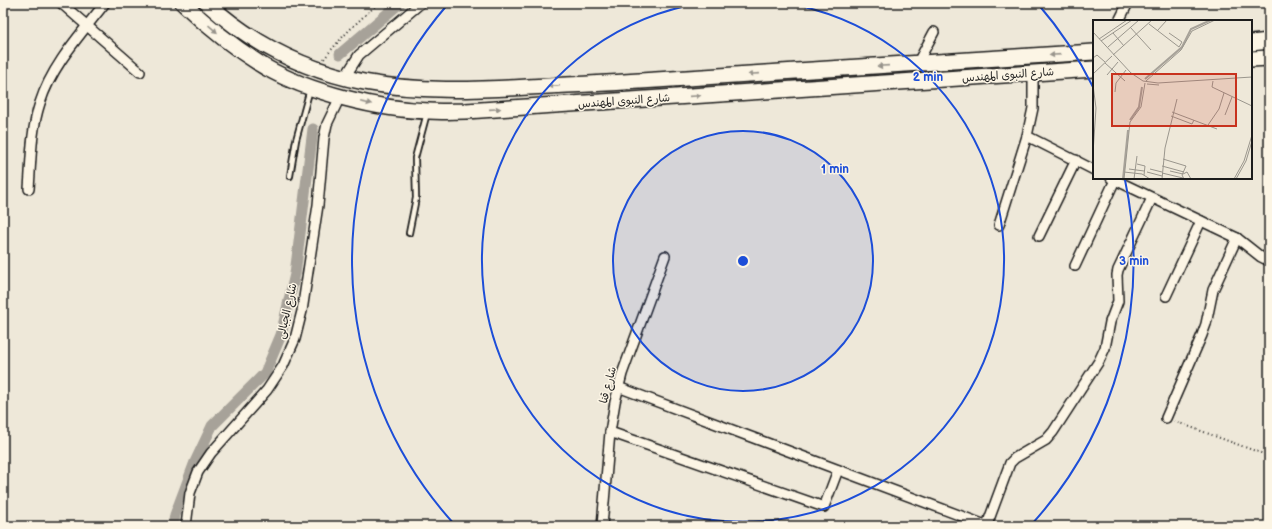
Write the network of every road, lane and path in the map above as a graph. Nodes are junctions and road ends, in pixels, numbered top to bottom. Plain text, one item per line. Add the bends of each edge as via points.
1 (62, 3) edge
2 (105, 3) edge
3 (184, 3) edge
4 (207, 3) edge
5 (379, 3) edge
6 (421, 3) edge
7 (1128, 3) edge
8 (1120, 20) edge
9 (87, 26) junction
10 (934, 32) dead end
11 (1269, 42) edge
12 (1252, 43) edge
13 (1093, 52) edge
14 (1269, 58) edge
15 (1252, 59) edge
16 (917, 64) junction
17 (316, 69) junction
18 (1093, 69) edge
19 (140, 72) dead end
20 (1033, 73) junction
21 (345, 77) junction
22 (614, 83) junction
23 (584, 85) junction
24 (310, 87) junction
25 (340, 97) junction
26 (616, 101) junction
27 (585, 103) junction
28 (428, 111) junction
29 (1027, 136) junction
30 (1076, 160) junction
31 (1093, 169) edge
32 (290, 176) dead end
33 (1113, 179) edge
34 (29, 189) dead end
35 (1152, 198) junction
36 (1201, 221) junction
37 (999, 225) dead end
38 (409, 233) dead end
39 (1039, 236) dead end
40 (1237, 238) junction
41 (665, 256) dead end
42 (1269, 261) edge
43 (1075, 266) dead end
44 (1166, 296) dead end
45 (618, 387) junction
46 (1166, 418) joint
47 (610, 432) junction
48 (1269, 456) edge
49 (838, 470) junction
50 (186, 526) edge
51 (602, 526) edge
52 (988, 526) edge

1 - 9 street
2 - 9 street
3 -> 24 main road, شارع النبوى المهندس via 220,36 266,67
4 - 17 main road, شارع النبوى المهندس via 257,41
5 - 17 path via 332,48
6 - 21 street via 359,55
7 - 8 street
9 - 19 street
9 - 34 street via 58,65 40,103 34,128
10 - 16 street
11 - 12 main road
13 -> 16 main road, شارع النبوى المهندس
14 - 15 main road
16 -> 22 main road, شارع النبوى المهندس
17 - 21 main road, شارع النبوى المهندس
18 - 20 main road, شارع النبوى المهندس
26 -> 20 main road, شارع النبوى المهندس
20 - 29 street via 1033,108
23 -> 21 main road, شارع النبوى المهندس via 477,90 419,89
22 - 23 main road, شارع النبوى المهندس
22 - 26 main road via 612,92
23 - 27 main road via 588,94
24 - 25 main road, شارع النبوى المهندس
24 - 32 lane via 296,140
25 -> 28 main road, شارع النبوى المهندس via 396,108
25 - 50 street, شارع الجبالى via 327,124 324,138 316,220 302,311 295,339 283,366 271,384 211,453 198,472 190,493
26 - 27 main road, شارع النبوى المهندس
28 -> 27 main road, شارع النبوى المهندس
28 - 38 lane via 415,158 416,198
29 - 30 street
29 - 37 street
30 - 31 street
30 - 39 street
33 - 35 street
33 - 43 street
35 - 36 street
35 - 52 street via 1118,270 1118,301 1099,361 1046,440 1010,463
36 - 40 street
36 - 44 street
40 - 42 street
40 - 46 street via 1213,290 1202,335
41 - 45 street, شارع قنا
45 - 47 street, شارع قنا
45 - 49 street
46 - 48 path
47 - 49 street via 824,508
47 - 51 street, شارع قنا
49 - 52 street

